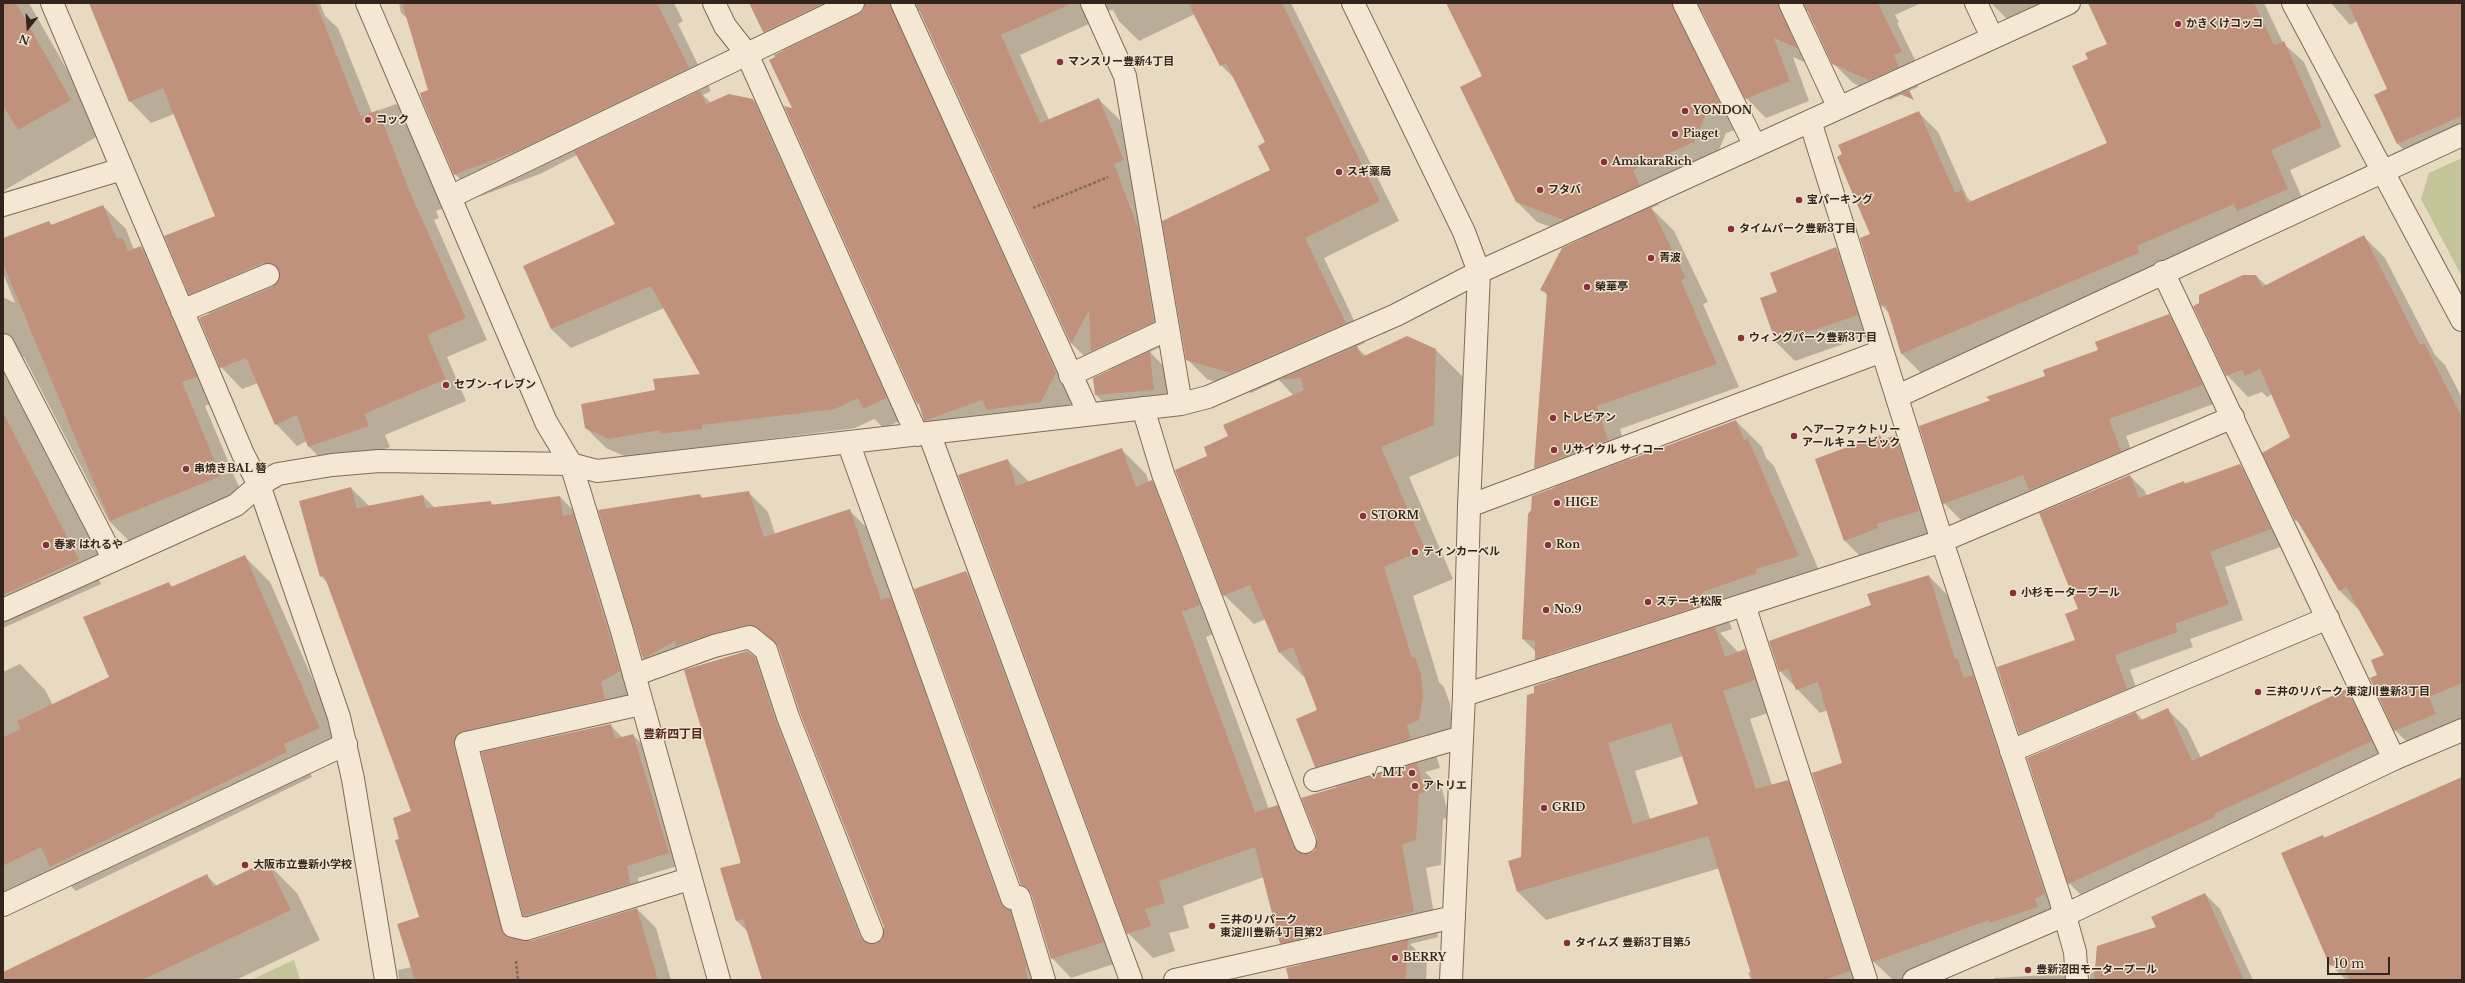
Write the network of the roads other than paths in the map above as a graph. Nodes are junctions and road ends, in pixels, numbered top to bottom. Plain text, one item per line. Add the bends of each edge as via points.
1 (52, 3) edge
2 (367, 3) edge
3 (714, 3) edge
4 (853, 3) edge
5 (902, 3) edge
6 (1092, 3) edge
7 (1353, 3) edge
8 (1684, 3) edge
9 (1790, 3) edge
10 (1976, 3) edge
11 (2069, 3) edge
12 (2293, 3) edge
13 (1992, 37) junction
14 (747, 54) junction
15 (1839, 108) junction
16 (1810, 121) junction
17 (2462, 135) edge
18 (1755, 146) junction
19 (122, 169) junction
20 (2382, 170) junction
21 (450, 197) junction
22 (3, 205) edge
23 (1478, 272) junction
24 (2163, 272) junction
25 (268, 275) dead end
26 (182, 311) junction
27 (2462, 320) edge
28 (1168, 329) junction
29 (3, 345) edge
30 (1882, 351) junction
31 (1070, 375) junction
32 (1898, 396) junction
33 (1181, 404) junction
34 (1143, 408) junction
35 (1089, 414) junction
36 (2233, 417) junction
37 (923, 434) junction
38 (848, 442) junction
39 (571, 464) junction
40 (259, 485) junction
41 (1469, 506) junction
42 (1942, 541) junction
43 (114, 560) junction
44 (1744, 604) junction
45 (3, 610) edge
46 (2328, 618) junction
47 (634, 675) junction
48 (1464, 695) junction
49 (641, 704) junction
50 (2462, 730) edge
51 (1462, 737) junction
52 (346, 744) junction
53 (2011, 751) junction
54 (2394, 759) junction
55 (1315, 780) dead end
56 (1305, 842) dead end
57 (689, 879) junction
58 (3, 905) edge
59 (2066, 915) junction
60 (1454, 917) junction
61 (872, 932) dead end
62 (386, 980) edge
63 (719, 980) edge
64 (1044, 980) edge
65 (1131, 980) edge
66 (1176, 980) edge
67 (1451, 980) edge
68 (1866, 980) edge
69 (1914, 980) edge
70 (2077, 980) edge

1 - 19 street
2 - 21 street
3 - 14 street via 725,26
4 - 14 street
5 - 31 street
6 - 28 street via 1125,76
7 - 23 street via 1464,232
8 - 18 street
9 - 15 street
10 - 13 street
11 - 13 street
12 - 20 street
13 - 15 street
14 - 21 street
14 - 37 street
15 - 16 street
16 - 18 street
16 - 30 street
17 - 20 street
18 - 23 street
19 - 22 street
19 - 26 street
20 - 24 street
20 - 27 street
21 - 39 street via 546,422
23 - 33 street via 1396,315 1208,397
23 - 41 street
24 - 32 street
24 - 36 street
25 - 26 street
26 - 40 street via 243,454
28 - 31 street
28 - 33 street
29 - 43 street
30 - 32 street
30 - 41 street
31 - 35 street
32 - 42 street
33 - 34 street
34 - 35 street
34 - 56 street via 1162,474
35 - 37 street
36 - 42 street
36 - 46 street
37 - 38 street
37 - 65 street
38 - 39 street via 597,471
38 - 64 street via 1012,898 1019,897
39 - 40 street via 379,461 332,465 278,474
39 - 47 street
40 - 43 street via 236,504
40 - 52 street
41 - 48 street
42 - 44 street
42 - 53 street
43 - 45 street
44 - 48 street
44 - 68 street
46 - 53 street
46 - 54 street
47 - 49 street
47 - 61 street via 714,646 750,637 766,650 788,717
48 - 51 street
49 - 57 street
49 - 57 street via 466,743 513,926 526,930
50 - 54 street
51 - 55 street
51 - 60 street
52 - 58 street
52 - 62 street
53 - 59 street
54 - 59 street
57 - 63 street
59 - 69 street
59 - 70 street via 2075,952
60 - 66 street
60 - 67 street

